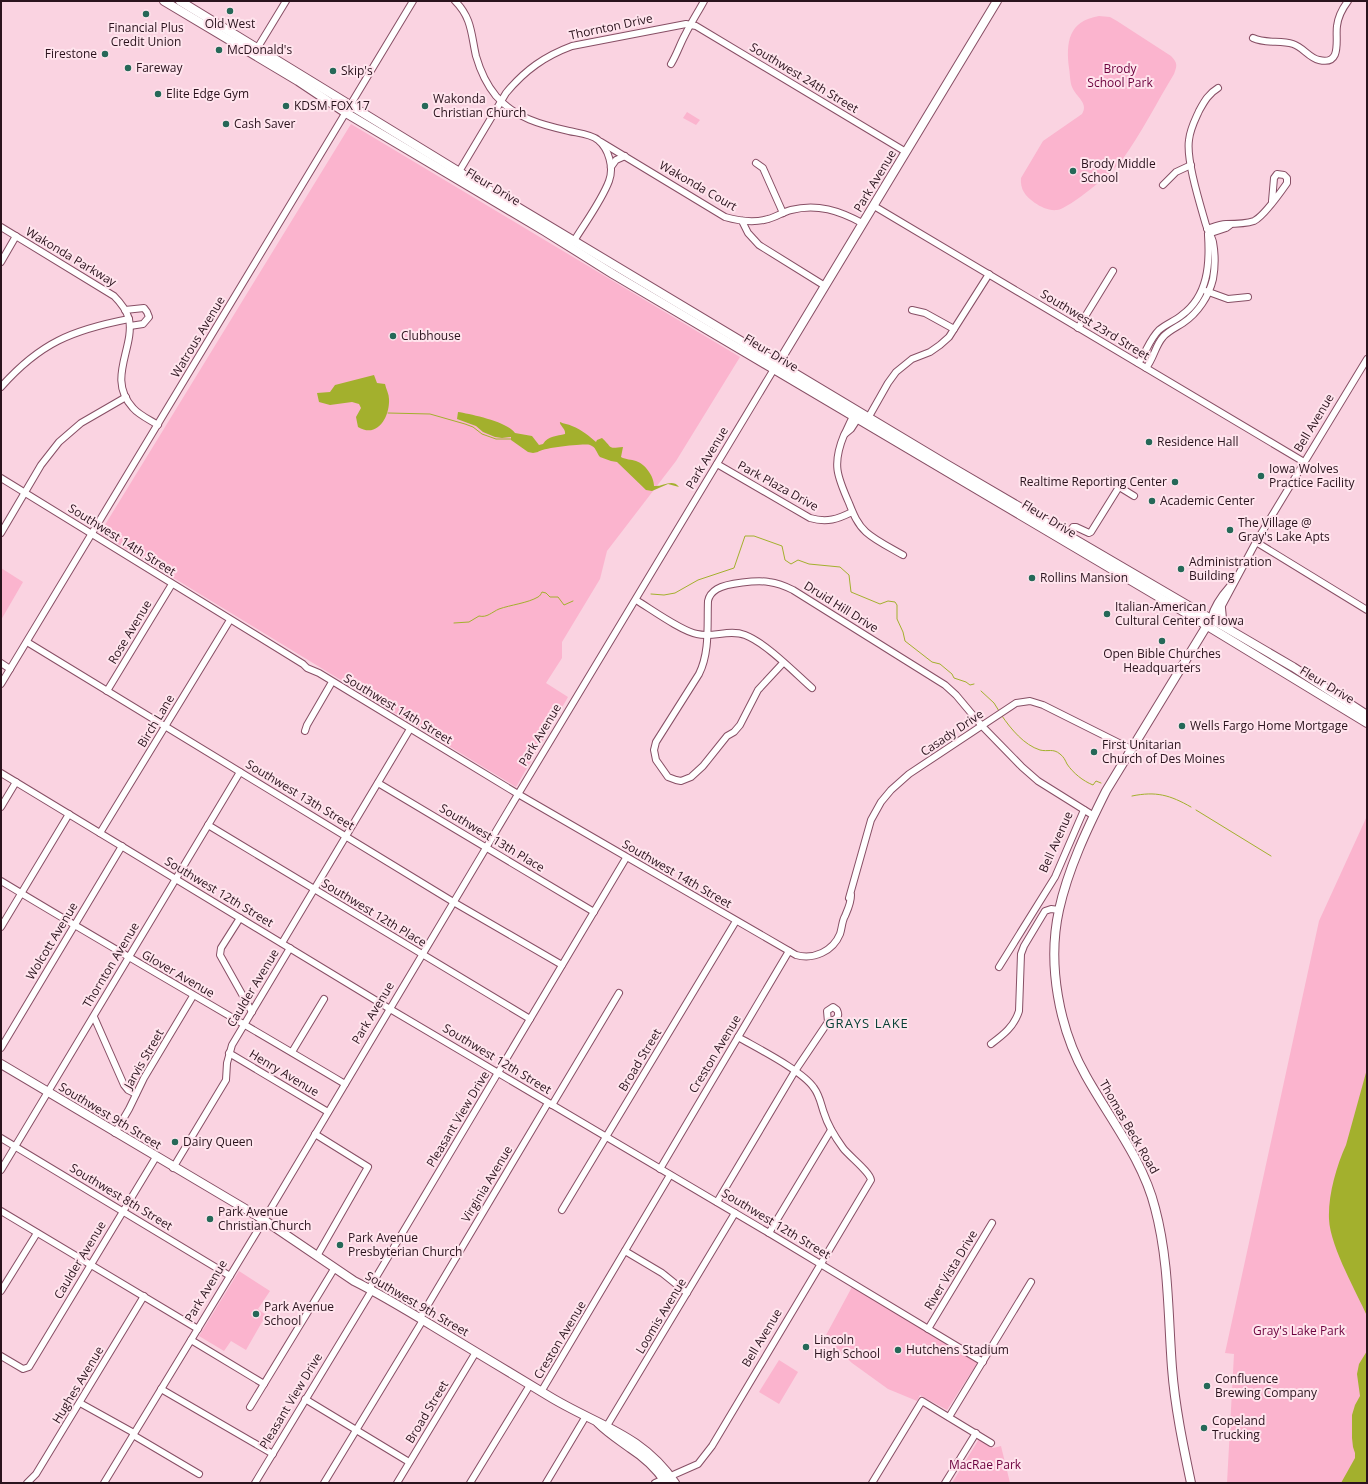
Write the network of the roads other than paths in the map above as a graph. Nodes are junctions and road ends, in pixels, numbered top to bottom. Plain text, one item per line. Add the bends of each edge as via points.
1 (164, 1) edge
2 (180, 1) edge
3 (286, 1) edge
4 (413, 1) edge
5 (455, 1) edge
6 (704, 1) edge
7 (997, 1) edge
8 (1348, 1) edge
9 (691, 24) junction
10 (1253, 38) dead end
11 (255, 51) junction
12 (671, 64) dead end
13 (1218, 88) dead end
14 (501, 101) junction
15 (351, 105) junction
16 (346, 113) junction
17 (598, 140) junction
18 (906, 152) junction
19 (625, 156) junction
20 (756, 163) dead end
21 (1191, 165) junction
22 (611, 167) junction
23 (457, 175) junction
24 (1163, 186) dead end
25 (1272, 201) dead end
26 (874, 206) junction
27 (783, 213) junction
28 (742, 221) junction
29 (862, 224) junction
30 (1, 227) edge
31 (1208, 232) junction
32 (16, 236) junction
33 (574, 241) junction
34 (563, 243) junction
35 (1, 262) edge
36 (1112, 271) dead end
37 (988, 274) junction
38 (824, 286) junction
39 (1205, 291) junction
40 (1248, 297) dead end
41 (126, 310) junction
42 (912, 310) dead end
43 (129, 319) junction
44 (1170, 323) junction
45 (130, 326) junction
46 (1078, 328) junction
47 (1174, 328) junction
48 (954, 329) junction
49 (1367, 359) edge
50 (1138, 363) junction
51 (776, 366) junction
52 (1146, 368) junction
53 (1, 387) edge
54 (126, 397) junction
55 (860, 416) junction
56 (158, 425) junction
57 (1304, 462) junction
58 (717, 464) junction
59 (1, 478) edge
60 (1108, 480) dead end
61 (1119, 487) junction
62 (25, 493) junction
63 (1134, 496) dead end
64 (852, 512) junction
65 (1, 533) edge
66 (92, 534) junction
67 (1066, 539) junction
68 (1256, 542) junction
69 (903, 555) dead end
70 (1234, 582) junction
71 (172, 584) junction
72 (636, 600) junction
73 (1221, 608) junction
74 (1367, 610) edge
75 (1211, 618) junction
76 (230, 620) junction
77 (1206, 626) junction
78 (706, 635) junction
79 (1243, 637) junction
80 (27, 642) junction
81 (1, 663) edge
82 (783, 663) junction
83 (10, 669) junction
84 (332, 682) junction
85 (1, 684) edge
86 (812, 688) dead end
87 (107, 691) junction
88 (1367, 715) edge
89 (1367, 723) edge
90 (165, 726) junction
91 (982, 726) junction
92 (410, 729) junction
93 (305, 731) dead end
94 (1131, 749) junction
95 (240, 772) junction
96 (1, 773) edge
97 (16, 782) junction
98 (378, 783) junction
99 (518, 794) junction
100 (1, 807) edge
101 (1084, 810) junction
102 (69, 814) junction
103 (1094, 816) junction
104 (208, 825) junction
105 (100, 833) junction
106 (346, 836) junction
107 (122, 846) junction
108 (486, 848) junction
109 (626, 858) junction
110 (176, 879) junction
111 (1, 881) edge
112 (314, 890) junction
113 (21, 893) junction
114 (454, 902) junction
115 (1059, 910) junction
116 (594, 912) junction
117 (240, 918) junction
118 (736, 921) junction
119 (74, 926) junction
120 (1, 927) edge
121 (282, 943) junction
122 (290, 948) junction
123 (789, 951) junction
124 (422, 955) junction
125 (128, 958) junction
126 (562, 965) junction
127 (999, 967) dead end
128 (619, 993) dead end
129 (193, 996) junction
130 (324, 1000) dead end
131 (390, 1009) junction
132 (252, 1012) junction
133 (94, 1017) junction
134 (530, 1019) junction
135 (828, 1022) dead end
136 (244, 1024) junction
137 (738, 1037) junction
138 (990, 1044) dead end
139 (1, 1048) edge
140 (292, 1052) junction
141 (229, 1053) junction
142 (1, 1064) edge
143 (795, 1071) junction
144 (498, 1073) junction
145 (345, 1084) junction
146 (48, 1093) junction
147 (136, 1094) junction
148 (550, 1104) junction
149 (328, 1112) junction
150 (831, 1130) junction
151 (115, 1133) junction
152 (315, 1134) junction
153 (606, 1137) junction
154 (1, 1138) edge
155 (15, 1146) junction
156 (156, 1157) junction
157 (173, 1168) junction
158 (660, 1169) junction
159 (1, 1170) edge
160 (670, 1175) junction
161 (717, 1202) junction
162 (562, 1210) dead end
163 (1, 1211) edge
164 (123, 1211) junction
165 (735, 1213) junction
166 (264, 1220) junction
167 (992, 1223) dead end
168 (37, 1233) junction
169 (769, 1233) junction
170 (625, 1251) junction
171 (316, 1256) junction
172 (821, 1264) junction
173 (90, 1265) junction
174 (334, 1269) junction
175 (230, 1276) junction
176 (1031, 1282) dead end
177 (370, 1289) junction
178 (1, 1291) edge
179 (688, 1293) junction
180 (144, 1296) junction
181 (421, 1319) junction
182 (198, 1329) junction
183 (928, 1329) junction
184 (191, 1340) junction
185 (476, 1352) junction
186 (1, 1356) edge
187 (983, 1362) junction
188 (264, 1384) junction
189 (530, 1385) junction
190 (161, 1389) junction
191 (541, 1392) junction
192 (305, 1399) junction
193 (80, 1403) junction
194 (250, 1407) dead end
195 (586, 1416) junction
196 (949, 1417) junction
197 (606, 1428) junction
198 (356, 1430) junction
199 (976, 1433) junction
200 (134, 1434) junction
201 (991, 1443) dead end
202 (273, 1454) junction
203 (410, 1462) junction
204 (199, 1474) dead end
205 (666, 1479) edge
206 (27, 1483) edge
207 (104, 1483) edge
208 (255, 1483) edge
209 (324, 1483) edge
210 (397, 1483) edge
211 (470, 1483) edge
212 (546, 1483) edge
213 (655, 1483) edge
214 (675, 1483) edge
215 (872, 1483) edge
216 (945, 1483) edge
217 (1192, 1483) edge

1 - 11 main road, Fleur Drive
2 - 11 main road, Fleur Drive
3 - 11 street
4 - 15 street, Watrous Avenue
5 - 14 street, Wakonda Court via 468,18 476,57 484,78
6 - 9 street
7 - 18 main road, Park Avenue
8 - 10 street via 1338,19 1337,52 1329,60 1316,60 1293,44 1264,42
9 - 12 street
9 - 14 street, Thornton Drive via 585,42 559,50 525,72
9 - 18 street, Southwest 24th Street
11 - 15 main road, Fleur Drive
11 - 16 main road, Fleur Drive
13 - 21 street via 1207,97 1192,126 1188,145
14 - 17 street, Wakonda Court via 528,119
14 - 23 street, Thornton Drive
15 - 16 street, Watrous Avenue
15 - 23 main road, Fleur Drive
16 - 23 main road, Fleur Drive
16 - 56 street, Watrous Avenue
17 - 19 street, Wakonda Court
17 - 22 street via 607,153
18 - 26 main road, Park Avenue
19 - 22 street via 613,162
19 - 28 street, Wakonda Court via 725,217
20 - 27 street via 763,168
21 - 24 street via 1176,172
21 - 31 street
22 - 33 street via 606,187
23 - 33 main road, Fleur Drive
23 - 34 main road, Fleur Drive
25 - 31 street via 1258,219 1226,224
26 - 29 main road, Park Avenue
26 - 37 street, Southwest 23rd Street
27 - 28 street, Wakonda Court via 763,220
27 - 29 street, Wakonda Court via 804,208 826,208
28 - 38 street via 748,233 759,245
29 - 38 main road, Park Avenue
30 - 32 street, Wakonda Parkway
31 - 39 street
32 - 35 street
32 - 41 street, Wakonda Parkway via 114,296
33 - 34 street
33 - 51 main road, Fleur Drive
34 - 51 main road, Fleur Drive
36 - 46 street
37 - 46 street, Southwest 23rd Street
37 - 48 street
38 - 51 main road, Park Avenue
39 - 40 street via 1228,299
39 - 44 street via 1187,312
39 - 47 street via 1195,313
41 - 43 street, Wakonda Parkway
41 - 45 street via 144,308 149,317 143,324
42 - 48 street via 925,313
43 - 45 street, Wakonda Parkway
43 - 53 street via 98,325 65,336 27,361
44 - 47 street
44 - 50 street via 1153,337
45 - 54 street, Wakonda Parkway via 121,371
46 - 50 street, Southwest 23rd Street
47 - 52 street via 1162,338
48 - 55 street via 940,345 912,359 896,372
49 - 57 street, Bell Avenue
50 - 52 street, Southwest 23rd Street
51 - 55 main road, Fleur Drive
51 - 58 street, Park Avenue
52 - 57 street, Southwest 23rd Street
54 - 56 street, Wakonda Parkway via 132,407
54 - 62 street via 82,423 64,437 50,453
55 - 64 street via 847,428 838,452 837,471 840,484
55 - 67 main road, Fleur Drive
56 - 66 street, Watrous Avenue
57 - 68 street, Bell Avenue
58 - 64 street, Park Plaza Drive via 818,521 831,521
58 - 72 street, Park Avenue
59 - 62 street, Southwest 14th Street
60 - 61 street
61 - 63 street
61 - 67 street via 1091,532 1073,527
62 - 65 street
62 - 66 street, Southwest 14th Street
64 - 69 street via 866,532
66 - 71 street, Southwest 14th Street
66 - 80 street, Watrous Avenue
67 - 75 main road, Fleur Drive
67 - 77 main road, Fleur Drive
68 - 70 street, Bell Avenue
68 - 74 street
70 - 73 street, Bell Avenue
70 - 75 street, Bell Avenue via 1224,592
71 - 76 street, Southwest 14th Street
71 - 87 street, Rose Avenue
72 - 78 street via 689,632
72 - 99 street, Park Avenue
73 - 75 street, Bell Avenue
73 - 79 main road via 1220,614 1224,621
75 - 77 main road, Bell Avenue
75 - 79 main road, Fleur Drive
76 - 84 street, Southwest 14th Street
76 - 90 street, Birch Lane
77 - 89 main road, Fleur Drive
77 - 94 main road, Bell Avenue
78 - 82 street via 729,632 746,635 761,643
78 - 82 street, Druid Hill Drive via 704,664 656,742 654,750 656,760 672,779 682,781 703,766 727,736 740,725 758,690
78 - 91 street, Druid Hill Drive via 708,601 715,590 722,586 752,581 777,584 796,592 939,681 956,695
79 - 88 main road, Fleur Drive
80 - 83 street, Watrous Avenue
80 - 87 street, Southwest 13th Street
81 - 83 street
82 - 86 street
83 - 85 street, Watrous Avenue
84 - 92 street, Southwest 14th Street
84 - 93 street
87 - 90 street, Southwest 13th Street
90 - 95 street, Southwest 13th Street
90 - 105 street, Birch Lane
91 - 94 street, Casady Drive via 1021,701 1033,701
91 - 101 street, Druid Hill Drive via 1027,772
91 - 123 street, Casady Drive via 902,780 884,798 869,826 845,916 834,944 817,955 804,957
92 - 98 street, Caulder Avenue
92 - 99 street, Southwest 14th Street
94 - 103 main road, Bell Avenue
95 - 104 street, Thornton Avenue
95 - 106 street, Southwest 13th Street
96 - 97 street, Southwest 12th Street
97 - 100 street
97 - 102 street, Southwest 12th Street
98 - 106 street, Caulder Avenue
98 - 108 street, Southwest 13th Place
99 - 108 street, Park Avenue
99 - 109 street, Southwest 14th Street
101 - 103 street, Bell Avenue
101 - 127 street, Bell Avenue via 1055,877
102 - 105 street, Southwest 12th Street
102 - 113 street
103 - 115 main road, Thomas Beck Road via 1067,880
104 - 110 street, Thornton Avenue
104 - 112 street, Southwest 12th Place
105 - 107 street, Southwest 12th Street
106 - 112 street, Caulder Avenue
106 - 114 street, Southwest 13th Street
107 - 110 street, Southwest 12th Street
107 - 119 street, Wolcott Avenue
108 - 114 street, Park Avenue
108 - 116 street, Southwest 13th Place
109 - 116 street, Pleasant View Drive
109 - 118 street, Southwest 14th Street
110 - 117 street, Southwest 12th Street
110 - 125 street, Thornton Avenue
111 - 113 street, Glover Avenue
112 - 121 street, Caulder Avenue
112 - 124 street, Southwest 12th Place
113 - 119 street, Glover Avenue
113 - 120 street
114 - 124 street, Park Avenue
114 - 126 street, Southwest 13th Street
115 - 138 street via 1045,910 1024,946 1019,1011 1006,1032
115 - 217 main road, Thomas Beck Road via 1055,945 1056,984 1066,1031 1085,1075 1136,1159 1155,1207 1161,1232 1177,1416
116 - 126 street, Pleasant View Drive
117 - 121 street, Southwest 12th Street
117 - 132 street via 221,948 220,955
118 - 123 street, Southwest 14th Street
118 - 153 street, Broad Street
119 - 125 street, Glover Avenue
119 - 139 street, Wolcott Avenue
121 - 122 street, Southwest 12th Street
122 - 131 street, Southwest 12th Street
122 - 132 street, Caulder Avenue
123 - 137 street, Creston Avenue
124 - 131 street, Park Avenue
124 - 134 street, Southwest 12th Place
125 - 129 street, Glover Avenue
125 - 133 street, Thornton Avenue
126 - 134 street, Pleasant View Drive
128 - 148 street, Virginia Avenue
129 - 136 street, Glover Avenue
129 - 147 street, Jarvis Street
130 - 140 street
131 - 144 street, Southwest 12th Street
131 - 145 street, Park Avenue
132 - 136 street, Caulder Avenue
133 - 146 street, Thornton Avenue
133 - 147 street via 124,1085
134 - 144 street, Pleasant View Drive
135 - 143 street
136 - 140 street, Glover Avenue
136 - 141 street, Caulder Avenue
137 - 143 street
137 - 158 street, Creston Avenue
140 - 145 street, Glover Avenue
141 - 149 street, Henry Avenue
141 - 157 street, Caulder Avenue via 226,1080
142 - 146 main road, Southwest 9th Street
143 - 150 street via 805,1077 815,1089
143 - 161 street
144 - 148 street, Southwest 12th Street
144 - 177 street, Pleasant View Drive
145 - 149 street, Park Avenue
146 - 151 main road, Southwest 9th Street
146 - 155 street, Thornton Avenue
147 - 151 street, Jarvis Street
148 - 153 street, Southwest 12th Street
148 - 181 street, Virginia Avenue
149 - 152 street, Park Avenue
150 - 169 street
150 - 172 street, Bell Avenue via 845,1150 870,1175 871,1180
151 - 156 main road, Southwest 9th Street
152 - 166 street, Park Avenue
152 - 171 street via 368,1169
153 - 158 street, Southwest 12th Street
153 - 162 street, Broad Street
154 - 155 street, Southwest 8th Street
155 - 159 street, Thornton Avenue
155 - 164 street, Southwest 8th Street
156 - 157 main road, Southwest 9th Street
156 - 164 street, Caulder Avenue
157 - 166 main road, Southwest 9th Street
158 - 160 street, Southwest 12th Street
160 - 161 street, Southwest 12th Street
160 - 170 street, Creston Avenue
161 - 165 street, Southwest 12th Street
163 - 168 street
164 - 173 street, Caulder Avenue
164 - 175 street, Southwest 8th Street
165 - 169 street, Southwest 12th Street
165 - 179 street, Loomis Avenue
166 - 171 main road, Southwest 9th Street
166 - 175 street, Park Avenue
167 - 183 street, River Vista Drive
168 - 173 street
168 - 178 street
169 - 172 street, Southwest 12th Street
170 - 179 street via 662,1273
170 - 191 street, Creston Avenue
171 - 174 main road, Southwest 9th Street
172 - 183 street, Southwest 12th Street
172 - 205 street, Bell Avenue via 712,1446 698,1464
173 - 180 street
173 - 186 street, Caulder Avenue via 29,1366 21,1368
174 - 177 main road, Southwest 9th Street
174 - 188 street
175 - 182 street, Park Avenue
176 - 187 street
177 - 181 main road, Southwest 9th Street
177 - 192 street, Pleasant View Drive
179 - 197 street, Loomis Avenue
180 - 182 street
180 - 193 street, Hughes Avenue
181 - 185 main road, Southwest 9th Street
181 - 198 street, Virginia Avenue
182 - 184 street, Park Avenue
183 - 187 street, Southwest 12th Street
184 - 188 street
184 - 190 street, Park Avenue
185 - 189 main road, Southwest 9th Street
185 - 203 street, Broad Street
187 - 196 street
188 - 194 street
189 - 191 main road, Southwest 9th Street
189 - 211 street, Creston Avenue
190 - 200 street, Park Avenue
190 - 202 street
191 - 195 main road, Southwest 9th Street
192 - 198 street
192 - 202 street, Pleasant View Drive
193 - 200 street
193 - 206 street, Hughes Avenue via 36,1474
195 - 197 main road, Southwest 9th Street
195 - 212 street
196 - 199 street
196 - 215 street via 922,1401
197 - 205 main road, Southwest 9th Street via 632,1439 645,1450
198 - 203 street
198 - 209 street, Virginia Avenue
199 - 201 street
199 - 216 street
200 - 204 street
200 - 207 street, Park Avenue
202 - 208 street, Pleasant View Drive
203 - 210 street, Broad Street
205 - 213 street, Bell Avenue
205 - 214 main road, Southwest 9th Street

